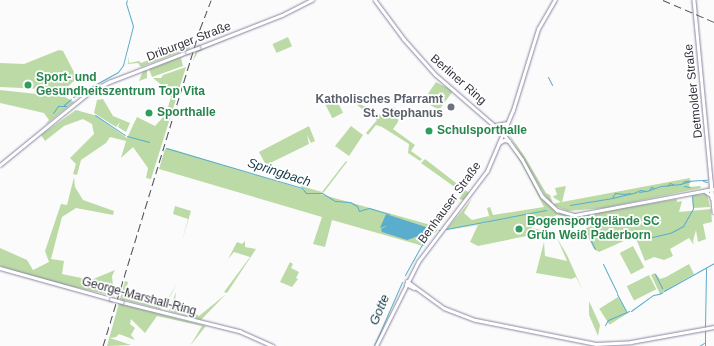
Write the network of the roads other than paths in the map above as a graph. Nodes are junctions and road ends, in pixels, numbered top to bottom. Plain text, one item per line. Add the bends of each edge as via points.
1 (312, 0) edge
2 (375, 0) edge
3 (555, 0) edge
4 (694, 0) edge
5 (508, 123) junction
6 (496, 125) junction
7 (503, 133) junction
8 (510, 141) junction
9 (499, 143) junction
10 (0, 165) edge
11 (711, 189) junction
12 (703, 191) junction
13 (711, 195) junction
14 (712, 198) junction
15 (714, 212) edge
16 (0, 268) edge
17 (410, 276) junction
18 (406, 282) junction
19 (413, 287) junction
20 (403, 290) junction
21 (714, 327) edge
22 (273, 346) edge
23 (376, 346) edge

1 - 10 main road, Driburger Straße, bridge via 282,15 116,79 87,94
2 - 6 main road, Berliner Ring via 404,39 436,75
3 - 5 main road, Benhauser Straße via 536,36
4 - 11 main road, Detmolder Straße
5 - 6 main road
5 - 7 main road, Benhauser Straße
6 - 7 main road, Berliner Ring
7 - 8 main road, Berliner Ring
7 - 9 main road, Benhauser Straße
8 - 9 main road via 504,140
8 - 12 main road, Berliner Ring via 545,200 557,210 568,214 604,210
9 - 17 main road, Benhauser Straße via 487,171 477,186
11 - 12 main road, Berliner Ring
11 - 13 main road, Detmolder Straße
11 - 14 main road, Detmolder Straße
12 - 13 main road
13 - 14 main road, Detmolder Straße
14 - 15 main road, Detmolder Straße
16 - 22 main road, George-Marshall-Ring, bridge via 246,334
17 - 18 main road, Benhauser Straße
17 - 19 main road
18 - 19 main road
18 - 20 main road, Benhauser Straße
19 - 20 main road
19 - 21 main road via 444,308 483,322 596,344 631,342
20 - 23 main road, Benhauser Straße

